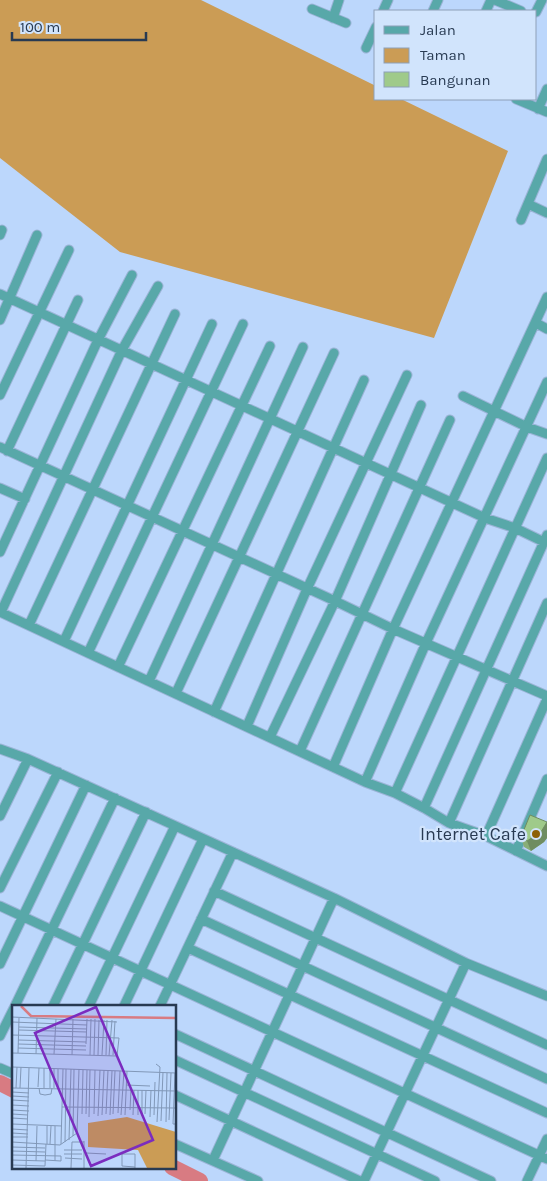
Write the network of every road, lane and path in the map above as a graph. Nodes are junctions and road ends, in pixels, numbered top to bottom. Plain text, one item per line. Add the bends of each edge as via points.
1 (340, 0) edge
2 (495, 0) edge
3 (312, 9) dead end
4 (519, 10) edge
5 (333, 18) junction
6 (346, 23) dead end
7 (374, 31) edge
8 (366, 48) dead end
9 (547, 89) edge
10 (518, 100) edge
11 (543, 111) edge
12 (547, 159) edge
13 (544, 176) edge
14 (528, 204) junction
15 (547, 213) edge
16 (521, 220) dead end
17 (37, 235) dead end
18 (68, 250) dead end
19 (132, 275) dead end
20 (158, 286) dead end
21 (0, 294) edge
22 (547, 297) edge
23 (10, 299) junction
24 (78, 300) dead end
25 (39, 312) junction
26 (175, 314) dead end
27 (0, 320) edge
28 (212, 324) dead end
29 (243, 324) dead end
30 (536, 324) junction
31 (66, 326) junction
32 (547, 329) edge
33 (98, 340) junction
34 (270, 346) dead end
35 (303, 347) dead end
36 (122, 350) junction
37 (334, 353) dead end
38 (152, 364) junction
39 (406, 375) dead end
40 (186, 380) junction
41 (364, 380) dead end
42 (547, 382) edge
43 (211, 391) junction
44 (0, 395) edge
45 (463, 396) dead end
46 (242, 405) junction
47 (421, 405) dead end
48 (494, 411) junction
49 (270, 418) junction
50 (450, 420) dead end
51 (527, 427) junction
52 (298, 431) junction
53 (547, 434) edge
54 (334, 448) junction
55 (4, 449) edge
56 (547, 458) edge
57 (366, 462) junction
58 (40, 466) junction
59 (390, 473) junction
60 (64, 476) junction
61 (420, 486) junction
62 (0, 488) edge
63 (93, 489) junction
64 (25, 499) junction
65 (453, 502) junction
66 (128, 505) junction
67 (152, 516) junction
68 (486, 518) junction
69 (515, 528) junction
70 (183, 531) junction
71 (546, 539) edge
72 (212, 544) junction
73 (0, 552) edge
74 (240, 557) junction
75 (276, 574) junction
76 (307, 589) junction
77 (335, 601) junction
78 (547, 603) edge
79 (0, 612) edge
80 (362, 614) junction
81 (29, 625) junction
82 (393, 629) junction
83 (64, 641) junction
84 (426, 643) junction
85 (88, 652) junction
86 (456, 656) junction
87 (118, 667) junction
88 (485, 670) junction
89 (149, 681) junction
90 (513, 682) junction
91 (176, 694) junction
92 (547, 697) edge
93 (214, 712) junction
94 (247, 726) junction
95 (270, 737) junction
96 (0, 749) edge
97 (300, 751) junction
98 (28, 759) junction
99 (334, 767) junction
100 (58, 772) junction
101 (547, 779) edge
102 (365, 782) junction
103 (86, 785) junction
104 (395, 792) junction
105 (115, 798) junction
106 (424, 808) junction
107 (146, 812) junction
108 (0, 816) edge
109 (449, 824) junction
110 (175, 826) junction
111 (486, 836) junction
112 (204, 839) junction
113 (516, 851) junction
114 (233, 852) junction
115 (547, 866) edge
116 (0, 888) edge
117 (214, 891) junction
118 (334, 898) junction
119 (0, 906) edge
120 (23, 916) junction
121 (202, 919) junction
122 (52, 930) junction
123 (316, 938) junction
124 (83, 944) junction
125 (188, 948) junction
126 (112, 958) junction
127 (466, 962) junction
128 (0, 964) edge
129 (303, 966) junction
130 (141, 971) junction
131 (170, 985) junction
132 (290, 995) junction
133 (547, 996) edge
134 (448, 999) junction
135 (15, 1005) edge
136 (53, 1005) edge
137 (89, 1005) edge
138 (124, 1005) edge
139 (160, 1005) edge
140 (12, 1011) edge
141 (436, 1028) junction
142 (272, 1032) junction
143 (176, 1034) edge
144 (0, 1036) edge
145 (547, 1045) edge
146 (423, 1056) junction
147 (176, 1060) edge
148 (0, 1068) edge
149 (254, 1071) junction
150 (12, 1073) edge
151 (547, 1080) edge
152 (244, 1092) junction
153 (405, 1093) junction
154 (176, 1095) edge
155 (547, 1113) edge
156 (231, 1121) junction
157 (386, 1132) junction
158 (547, 1139) edge
159 (176, 1144) edge
160 (376, 1154) junction
161 (543, 1158) edge
162 (213, 1160) junction
163 (258, 1181) edge
164 (360, 1181) edge
165 (364, 1181) edge
166 (435, 1181) edge
167 (491, 1181) edge
168 (527, 1181) edge

1 - 5 street
2 - 4 street
3 - 5 street
5 - 6 street
7 - 8 street
9 - 11 street
10 - 11 street
12 - 13 street
13 - 14 street
14 - 15 street
14 - 16 street
17 - 23 street
18 - 25 street
19 - 33 street
20 - 36 street
21 - 23 street
22 - 30 street
23 - 25 street
23 - 27 street
24 - 31 street
25 - 31 street
25 - 44 street
26 - 38 street
28 - 40 street
29 - 43 street
30 - 32 street
30 - 48 street
31 - 33 street
31 - 55 street
33 - 36 street
33 - 58 street
34 - 46 street
35 - 49 street
36 - 38 street
36 - 60 street
37 - 52 street
38 - 40 street
38 - 63 street
39 - 57 street
40 - 43 street
40 - 66 street
41 - 54 street
42 - 51 street
43 - 46 street
43 - 67 street
45 - 48 street
46 - 49 street
46 - 70 street
47 - 59 street
48 - 51 street
48 - 65 street
49 - 52 street
49 - 72 street
50 - 61 street
51 - 53 street
51 - 68 street
52 - 54 street
52 - 74 street
54 - 57 street
54 - 75 street
55 - 58 street
56 - 69 street
57 - 59 street
57 - 76 street
58 - 60 street
58 - 64 street
59 - 61 street
59 - 77 street
60 - 63 street
60 - 79 street
61 - 65 street
61 - 80 street
62 - 64 street
63 - 66 street
63 - 81 street
64 - 73 street
65 - 68 street
65 - 82 street
66 - 67 street
66 - 83 street
67 - 70 street
67 - 85 street
68 - 69 street
68 - 84 street
69 - 71 street
69 - 86 street
70 - 72 street
70 - 87 street
71 - 88 street
72 - 74 street
72 - 89 street
74 - 75 street
74 - 91 street
75 - 76 street
75 - 93 street
76 - 77 street
76 - 94 street
77 - 80 street
77 - 95 street
78 - 90 street
79 - 81 street
80 - 82 street
80 - 97 street
81 - 83 street
82 - 84 street
82 - 99 street
83 - 85 street
84 - 86 street
84 - 102 street
85 - 87 street
86 - 88 street
86 - 104 street
87 - 89 street
88 - 90 street
88 - 106 street
89 - 91 street
90 - 92 street
90 - 109 street
91 - 93 street
92 - 111 street
93 - 94 street
94 - 95 street
95 - 97 street
96 - 98 street
97 - 99 street
98 - 100 street
98 - 108 street
99 - 102 street
100 - 103 street
100 - 116 street
101 - 113 street
102 - 104 street
103 - 105 street
103 - 120 street
104 - 106 street
105 - 107 street
105 - 122 street
106 - 109 street
107 - 110 street
107 - 124 street
109 - 111 street
110 - 112 street
110 - 126 street
111 - 113 street
112 - 114 street
112 - 130 street
113 - 115 street
114 - 117 street
114 - 118 street
117 - 121 street
117 - 123 street
118 - 123 street
118 - 127 street
119 - 120 street
120 - 122 street
120 - 128 street
121 - 125 street
121 - 129 street
122 - 124 street
122 - 135 street
123 - 129 street
123 - 134 street
124 - 126 street
124 - 136 street
125 - 131 street
125 - 132 street
126 - 130 street
126 - 137 street
127 - 133 street
127 - 134 street
129 - 132 street
129 - 141 street
130 - 131 street
130 - 138 street
131 - 139 street
131 - 142 street
132 - 142 street
132 - 146 street
134 - 141 street
134 - 145 street
140 - 144 street
141 - 146 street
141 - 151 street
142 - 149 street
142 - 153 street
143 - 149 street
146 - 153 street
146 - 155 street
147 - 152 street
148 - 150 street
149 - 152 street
149 - 157 street
152 - 156 street
152 - 160 street
153 - 157 street
153 - 161 street
154 - 156 street
156 - 162 street
156 - 164 street
157 - 160 street
157 - 167 street
158 - 161 street
159 - 162 street
160 - 165 street
160 - 166 street
161 - 168 street
162 - 163 street

